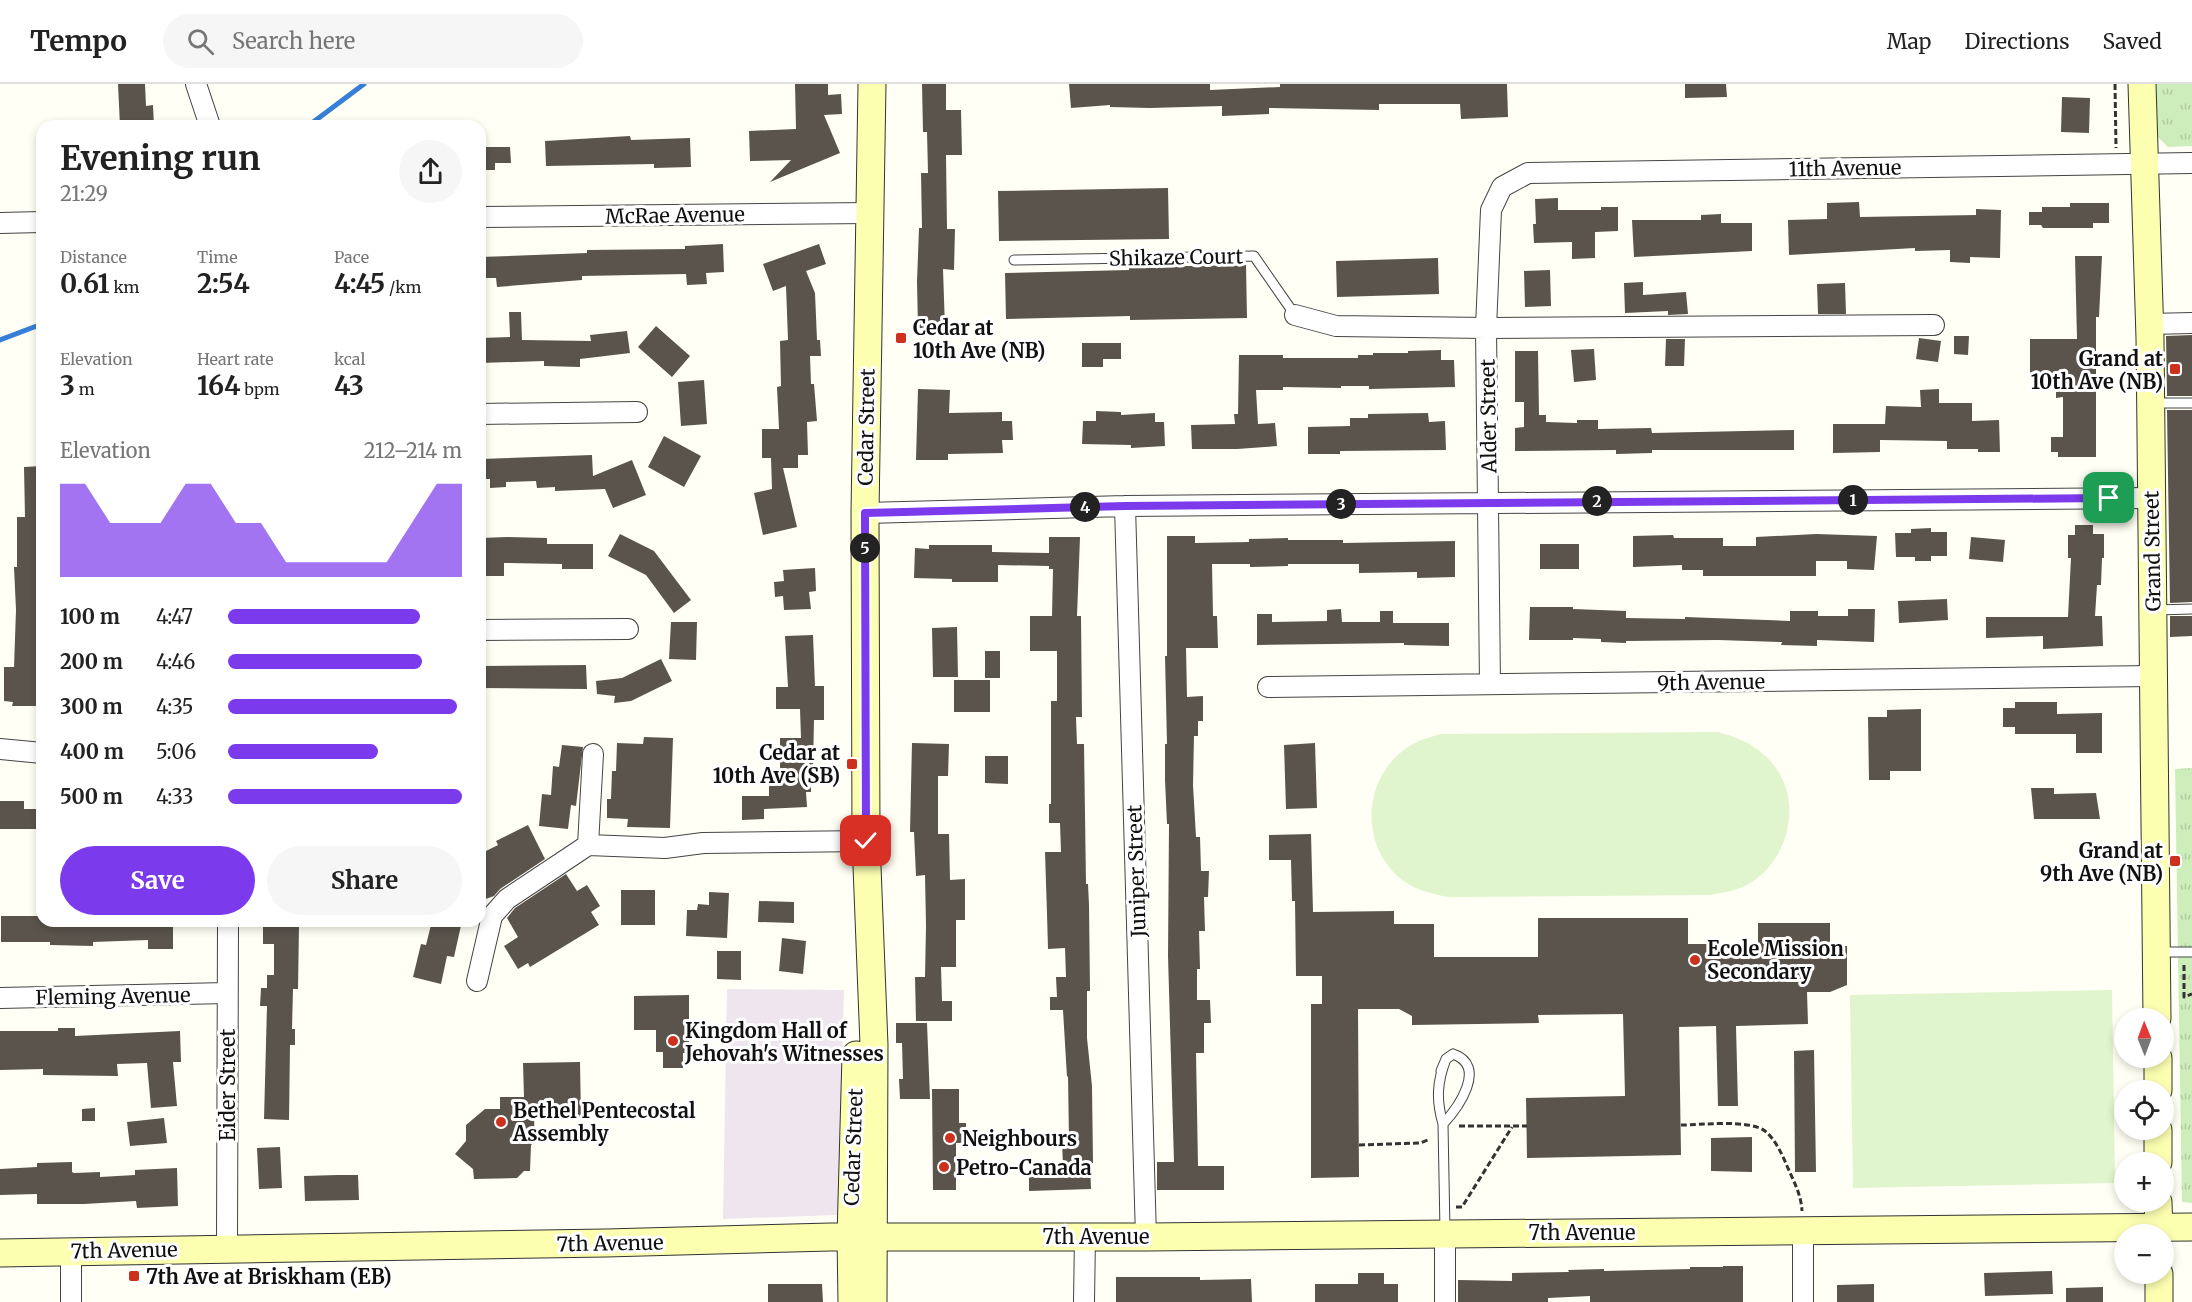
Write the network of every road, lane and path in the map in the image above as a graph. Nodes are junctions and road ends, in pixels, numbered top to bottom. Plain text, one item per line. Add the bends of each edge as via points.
1 (196, 84) edge
2 (872, 84) edge
3 (2115, 84) edge
4 (2142, 84) edge
5 (208, 120) edge
6 (2116, 157) dead end
7 (2192, 162) edge
8 (2143, 164) junction
9 (1502, 187) joint
10 (870, 213) junction
11 (486, 217) edge
12 (36, 222) edge
13 (0, 223) edge
14 (1014, 260) dead end
15 (1295, 315) joint
16 (2192, 323) edge
17 (2149, 324) junction
18 (1934, 325) dead end
19 (1486, 328) junction
20 (2151, 403) junction
21 (2192, 403) edge
22 (637, 412) dead end
23 (486, 414) edge
24 (2151, 498) junction
25 (1489, 502) junction
26 (1125, 506) junction
27 (865, 513) junction
28 (2192, 609) edge
29 (2153, 610) junction
30 (628, 628) dead end
31 (486, 630) edge
32 (2154, 676) junction
33 (1490, 684) junction
34 (1268, 687) dead end
35 (0, 749) edge
36 (36, 752) edge
37 (593, 754) dead end
38 (866, 841) junction
39 (588, 845) junction
40 (228, 927) edge
41 (2157, 952) junction
42 (2192, 952) edge
43 (2184, 963) dead end
44 (477, 981) dead end
45 (227, 993) junction
46 (2192, 994) edge
47 (0, 998) edge
48 (2157, 1008) edge
49 (1443, 1124) junction
50 (1681, 1125) dead end
51 (1458, 1126) dead end
52 (1527, 1126) dead end
53 (1512, 1127) junction
54 (1428, 1140) dead end
55 (1359, 1145) dead end
56 (1445, 1220) junction
57 (2159, 1221) edge
58 (2192, 1227) edge
59 (1803, 1230) junction
60 (1085, 1236) junction
61 (862, 1237) junction
62 (1146, 1237) junction
63 (227, 1248) junction
64 (71, 1252) junction
65 (0, 1253) edge
66 (2159, 1284) edge
67 (71, 1302) edge
68 (852, 1302) edge
69 (873, 1302) edge
70 (1084, 1302) edge
71 (1445, 1302) edge
72 (1803, 1302) edge
73 (2159, 1302) edge

1 - 5 street
2 - 10 street, Cedar Street
3 - 6 path
4 - 8 street, Grand Street
7 - 8 street, 11th Avenue
8 - 9 street, 11th Avenue via 1528,172
8 - 17 street, Grand Street
9 - 19 street, Alder Street via 1491,210
10 - 11 street, McRae Avenue
10 - 27 street, Cedar Street
12 - 13 street
14 - 15 lane, Shikaze Court via 1254,256
15 - 19 street, Shikaze Court via 1336,326
16 - 17 street
17 - 20 street, Grand Street
18 - 19 street, Shikaze Court
19 - 25 street, Alder Street
20 - 21 lane
20 - 24 street, Grand Street
22 - 23 street
24 - 25 street
24 - 29 street, Grand Street
25 - 26 street
25 - 33 street, Alder Street
26 - 27 street
26 - 62 street, Juniper Street
27 - 38 street, Cedar Street
28 - 29 lane
29 - 32 street, Grand Street
30 - 31 street
32 - 33 street, 9th Avenue
32 - 41 street, Grand Street
33 - 34 street, 9th Avenue
35 - 36 street
37 - 39 street
38 - 39 street via 703,843 665,848
38 - 61 street, Cedar Street via 874,1045
39 - 44 street via 507,899 492,916
40 - 45 street, Eider Street
41 - 42 lane
41 - 48 street, Grand Street
43 - 46 path via 2184,997
45 - 47 street, Fleming Avenue
45 - 63 street, Eider Street
49 - 49 lane via 1463,1098 1469,1076 1467,1064 1453,1054 1446,1059 1439,1080 1437,1104
49 - 56 lane
50 - 59 path via 1748,1124 1765,1131 1776,1144 1801,1196
51 - 53 path
52 - 53 path
53 - 56 path via 1462,1207
54 - 55 path
56 - 59 street, 7th Avenue
56 - 62 street, 7th Avenue
56 - 71 street
57 - 58 street, 7th Avenue
57 - 59 street, 7th Avenue
59 - 72 street
60 - 61 street, 7th Avenue
60 - 62 street, 7th Avenue
60 - 70 street
61 - 63 street, 7th Avenue
61 - 68 street
61 - 69 street
63 - 64 street, 7th Avenue
64 - 65 street, 7th Avenue
64 - 67 street
66 - 73 street

